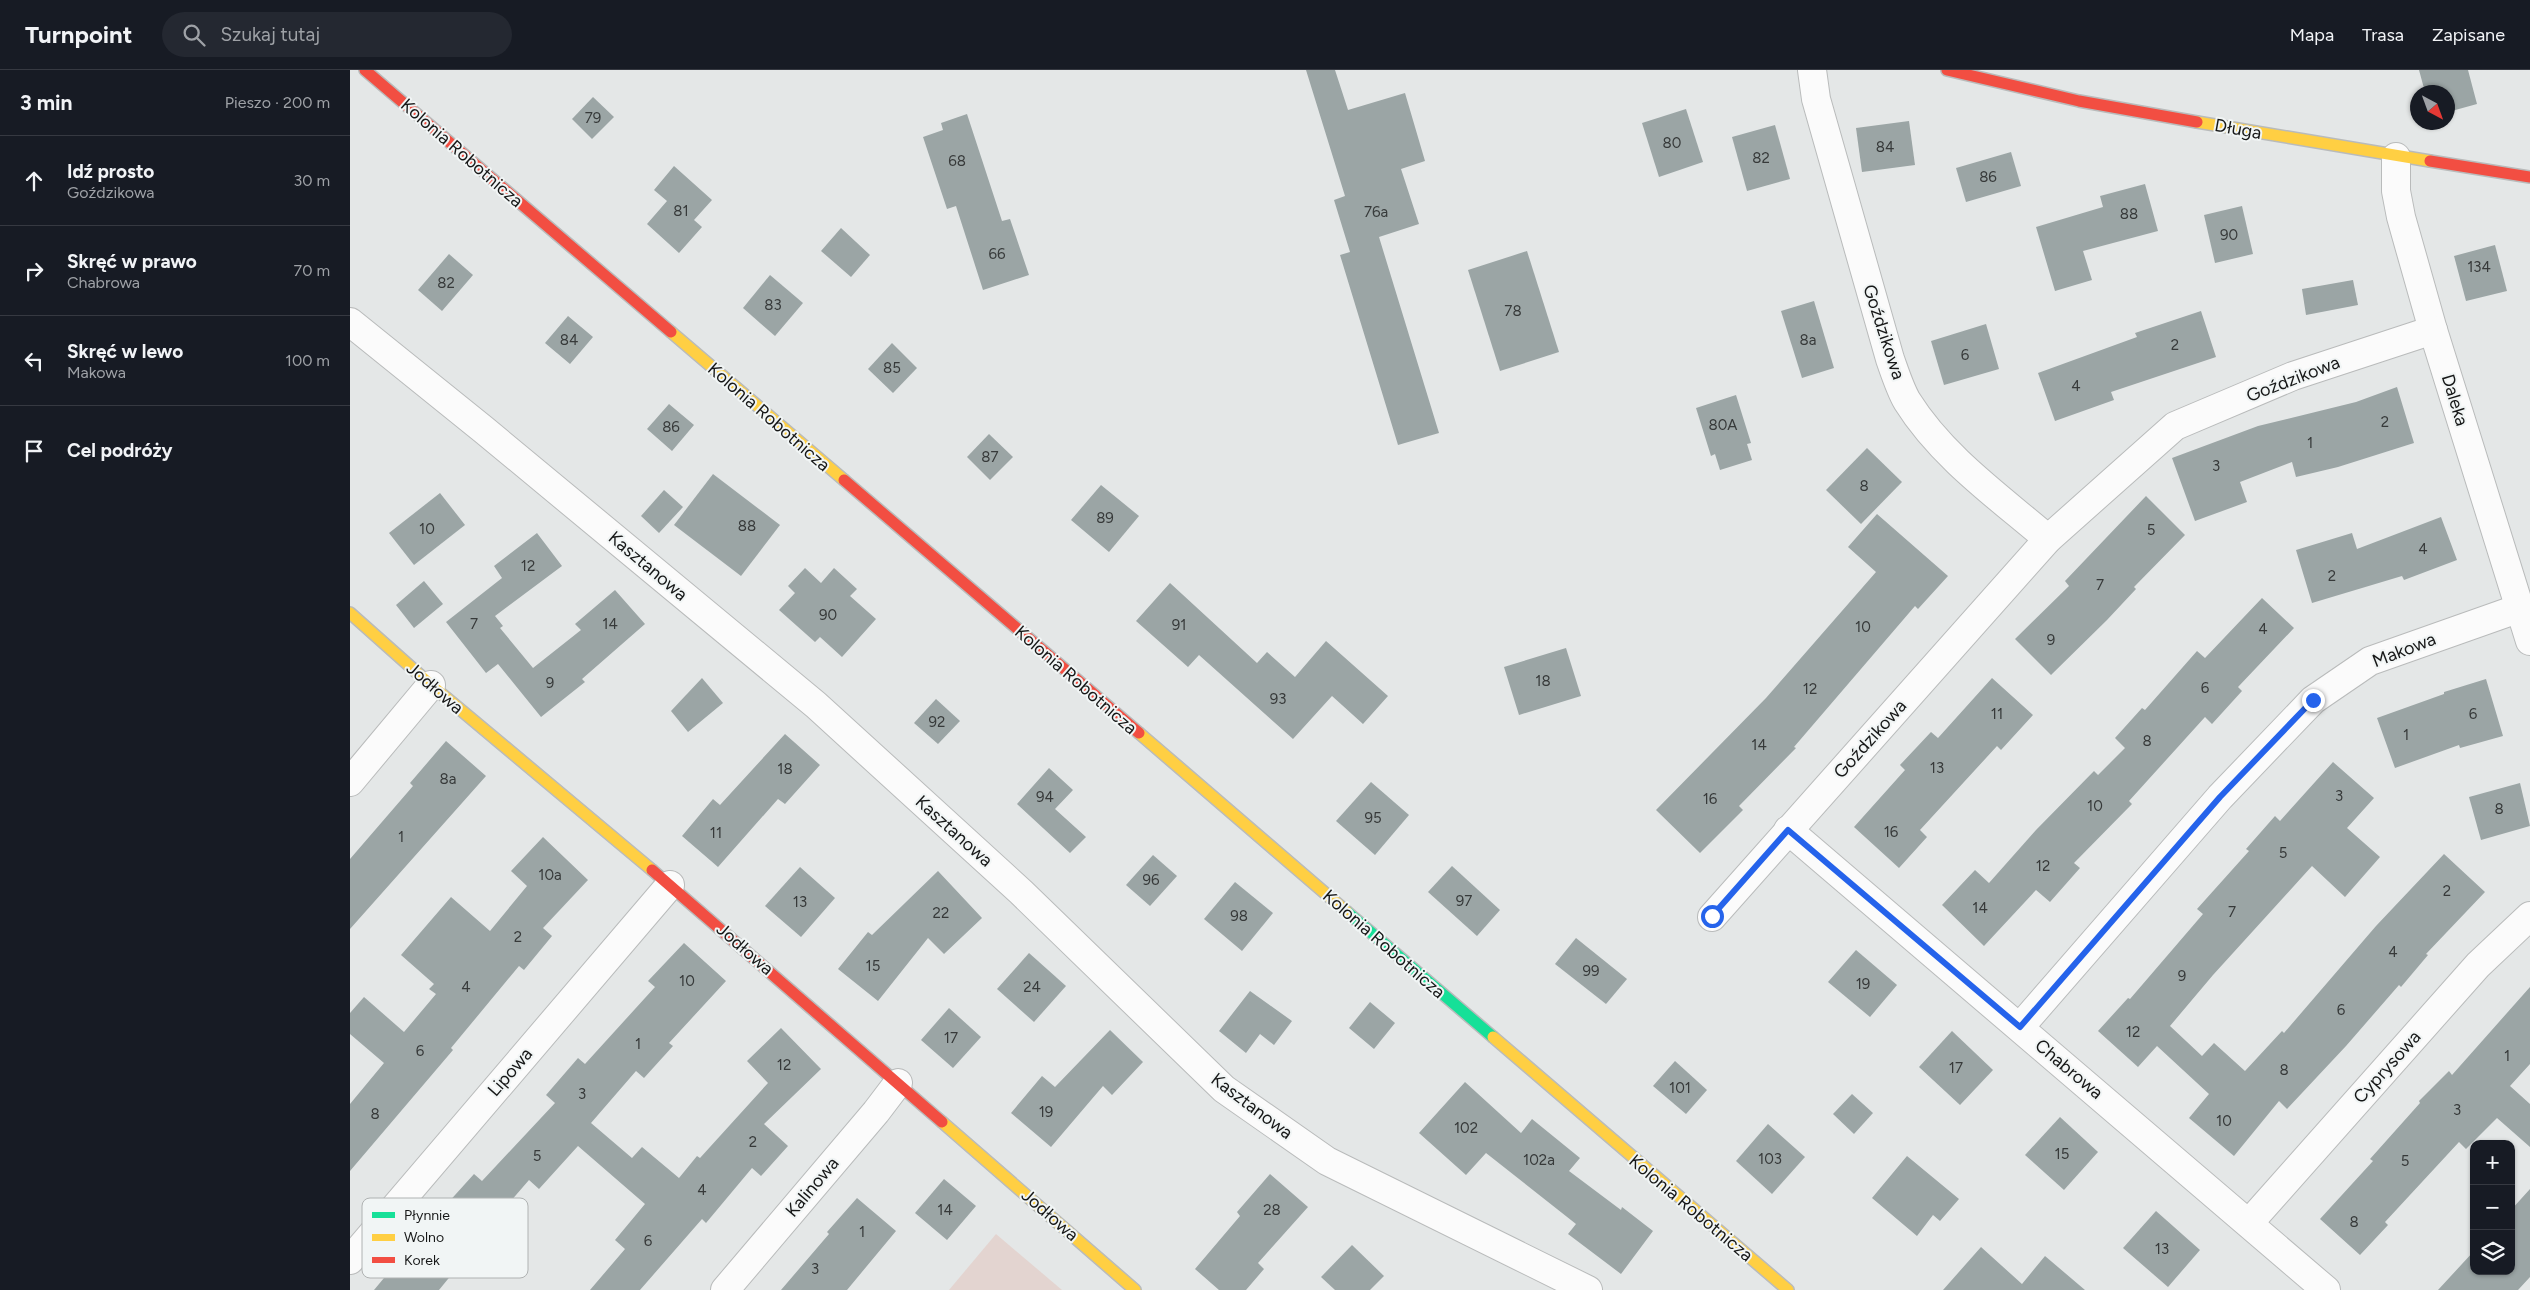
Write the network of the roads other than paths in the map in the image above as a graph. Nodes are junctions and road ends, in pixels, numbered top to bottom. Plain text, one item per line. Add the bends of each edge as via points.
1 (365, 70) edge
2 (1812, 70) edge
3 (1948, 70) edge
4 (2396, 156) junction
5 (2530, 177) edge
6 (350, 322) edge
7 (2433, 330) junction
8 (2048, 540) junction
9 (2520, 608) junction
10 (350, 613) edge
11 (2530, 641) edge
12 (431, 685) junction
13 (350, 782) edge
14 (1788, 830) junction
15 (670, 884) junction
16 (1712, 916) dead end
17 (2530, 916) edge
18 (2020, 1027) junction
19 (898, 1083) junction
20 (403, 1198) edge
21 (2249, 1223) junction
22 (362, 1246) edge
23 (350, 1260) edge
24 (725, 1290) edge
25 (1136, 1290) edge
26 (1588, 1290) edge
27 (1788, 1290) edge
28 (2326, 1290) edge

1 - 27 street, Kolonia Robotnicza
2 - 8 street, Goździkowa via 1816,99 1890,359 1906,400 1955,459
3 - 4 street, Długa via 2079,101
4 - 5 street, Długa
4 - 7 street, Daleka via 2396,191 2401,218
6 - 26 street, Kasztanowa via 816,705 1021,892 1224,1089 1327,1161
7 - 8 street, Goździkowa via 2293,376 2175,426
7 - 9 street, Daleka
8 - 14 street, Goździkowa
9 - 11 street, Daleka
9 - 18 street, Makowa via 2370,661 2313,700 2220,797
10 - 12 street, Jodłowa
12 - 13 street
12 - 15 street, Jodłowa
14 - 16 street, Goździkowa
14 - 18 street, Chabrowa
15 - 19 street, Jodłowa
15 - 20 street, Lipowa
17 - 21 street, Cyprysowa via 2478,965
18 - 21 street, Chabrowa
19 - 24 street, Kalinowa
19 - 25 street, Jodłowa
21 - 28 street, Chabrowa
22 - 23 street, Lipowa

